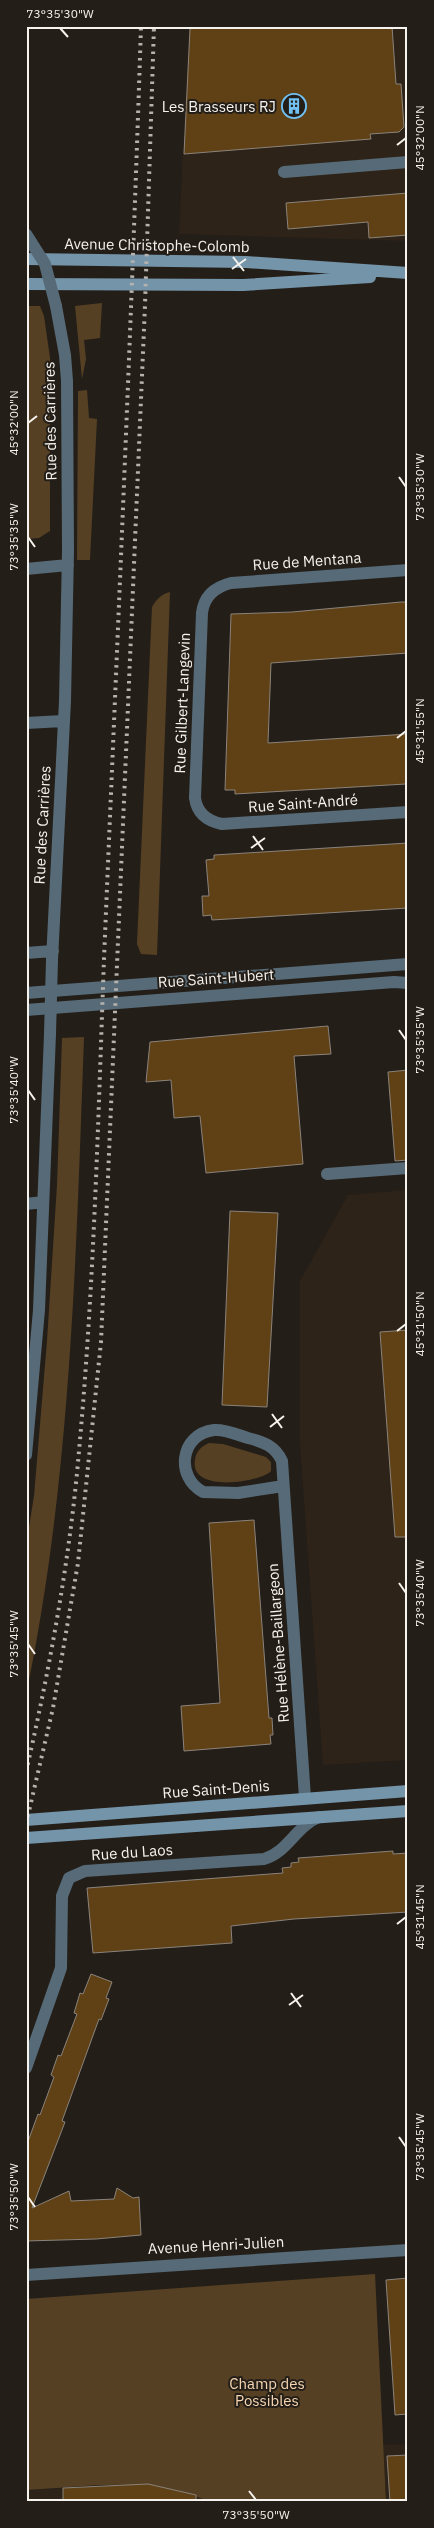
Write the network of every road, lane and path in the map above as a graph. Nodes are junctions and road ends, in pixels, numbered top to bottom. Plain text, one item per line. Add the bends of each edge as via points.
1 (408, 162) edge
2 (284, 172) dead end
3 (26, 234) edge
4 (26, 258) edge
5 (408, 274) edge
6 (26, 284) edge
7 (68, 565) junction
8 (26, 569) edge
9 (408, 570) edge
10 (211, 593) joint
11 (63, 721) junction
12 (26, 723) edge
13 (408, 812) edge
14 (202, 815) joint
15 (26, 953) edge
16 (53, 955) junction
17 (408, 964) edge
18 (408, 983) edge
19 (26, 993) edge
20 (26, 1010) edge
21 (408, 1168) edge
22 (327, 1174) dead end
23 (43, 1202) junction
24 (26, 1204) edge
25 (26, 1455) edge
26 (284, 1486) junction
27 (408, 1791) edge
28 (305, 1798) junction
29 (408, 1811) edge
30 (320, 1817) junction
31 (26, 1820) edge
32 (26, 1838) edge
33 (26, 2068) edge
34 (408, 2250) edge
35 (26, 2274) edge

1 - 2 street
3 - 7 street, Rue des Carrières, bridge via 45,264 65,355
4 - 5 main road, Avenue Christophe-Colomb via 246,262
5 - 6 main road, Avenue Christophe-Colomb via 243,285
7 - 8 street
7 - 11 street, Rue des Carrières
9 - 10 street, Rue de Mentana via 231,583
10 - 14 street, Rue Gilbert-Langevin via 204,602 202,613 194,798
11 - 12 street
11 - 16 street, Rue des Carrières
13 - 14 street, Rue Saint-André via 231,824 214,822
15 - 16 street
16 - 23 street, Rue des Carrières, bridge
17 - 19 street, Rue Saint-Hubert
18 - 20 street, Rue Saint-Hubert
21 - 22 street
23 - 24 street
23 - 25 street, Rue des Carrières via 39,1310
26 - 26 street, Rue Hélène-Baillargeon via 278,1454 257,1440 214,1430 196,1438 184,1455 187,1478 203,1492 238,1493
26 - 28 street, Rue Hélène-Baillargeon
27 - 28 main road, Rue Saint-Denis
28 - 31 main road, Rue Saint-Denis
29 - 30 main road
30 - 32 main road
30 - 33 street, Rue du Laos via 301,1828 277,1854 264,1860 85,1871 69,1878 62,1896 61,1968
34 - 35 street, Avenue Henri-Julien

